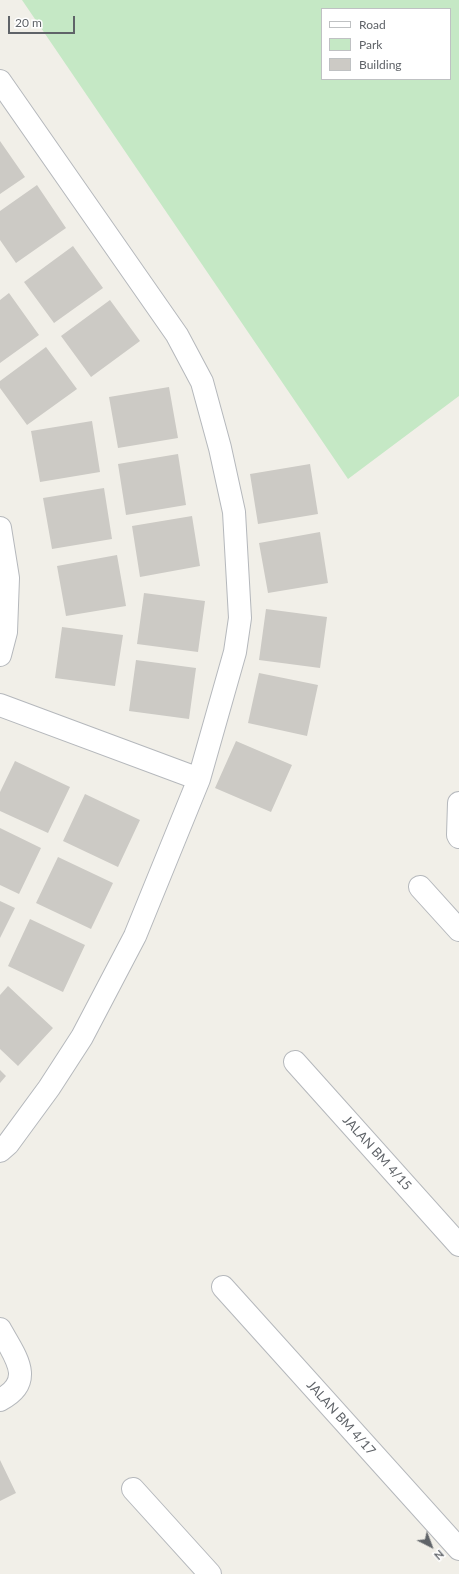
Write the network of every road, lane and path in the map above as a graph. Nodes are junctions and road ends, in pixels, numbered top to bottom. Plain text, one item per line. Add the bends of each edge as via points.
1 (0, 81) edge
2 (0, 528) edge
3 (0, 655) edge
4 (0, 705) edge
5 (199, 779) junction
6 (459, 803) edge
7 (459, 838) edge
8 (420, 887) dead end
9 (459, 930) edge
10 (296, 1062) dead end
11 (0, 1151) edge
12 (459, 1245) edge
13 (223, 1287) dead end
14 (0, 1329) edge
15 (0, 1400) edge
16 (134, 1489) dead end
17 (459, 1549) edge
18 (210, 1574) edge

1 - 5 street via 177,335 202,382 234,512 240,618 235,652
2 - 3 street via 8,578 6,632
4 - 5 street
5 - 11 street via 135,936 82,1037 49,1088 8,1144
6 - 7 street
8 - 9 street
10 - 12 street, JALAN BM 4/15
13 - 17 street, JALAN BM 4/17
14 - 15 street via 20,1365 20,1380 10,1394
16 - 18 street

